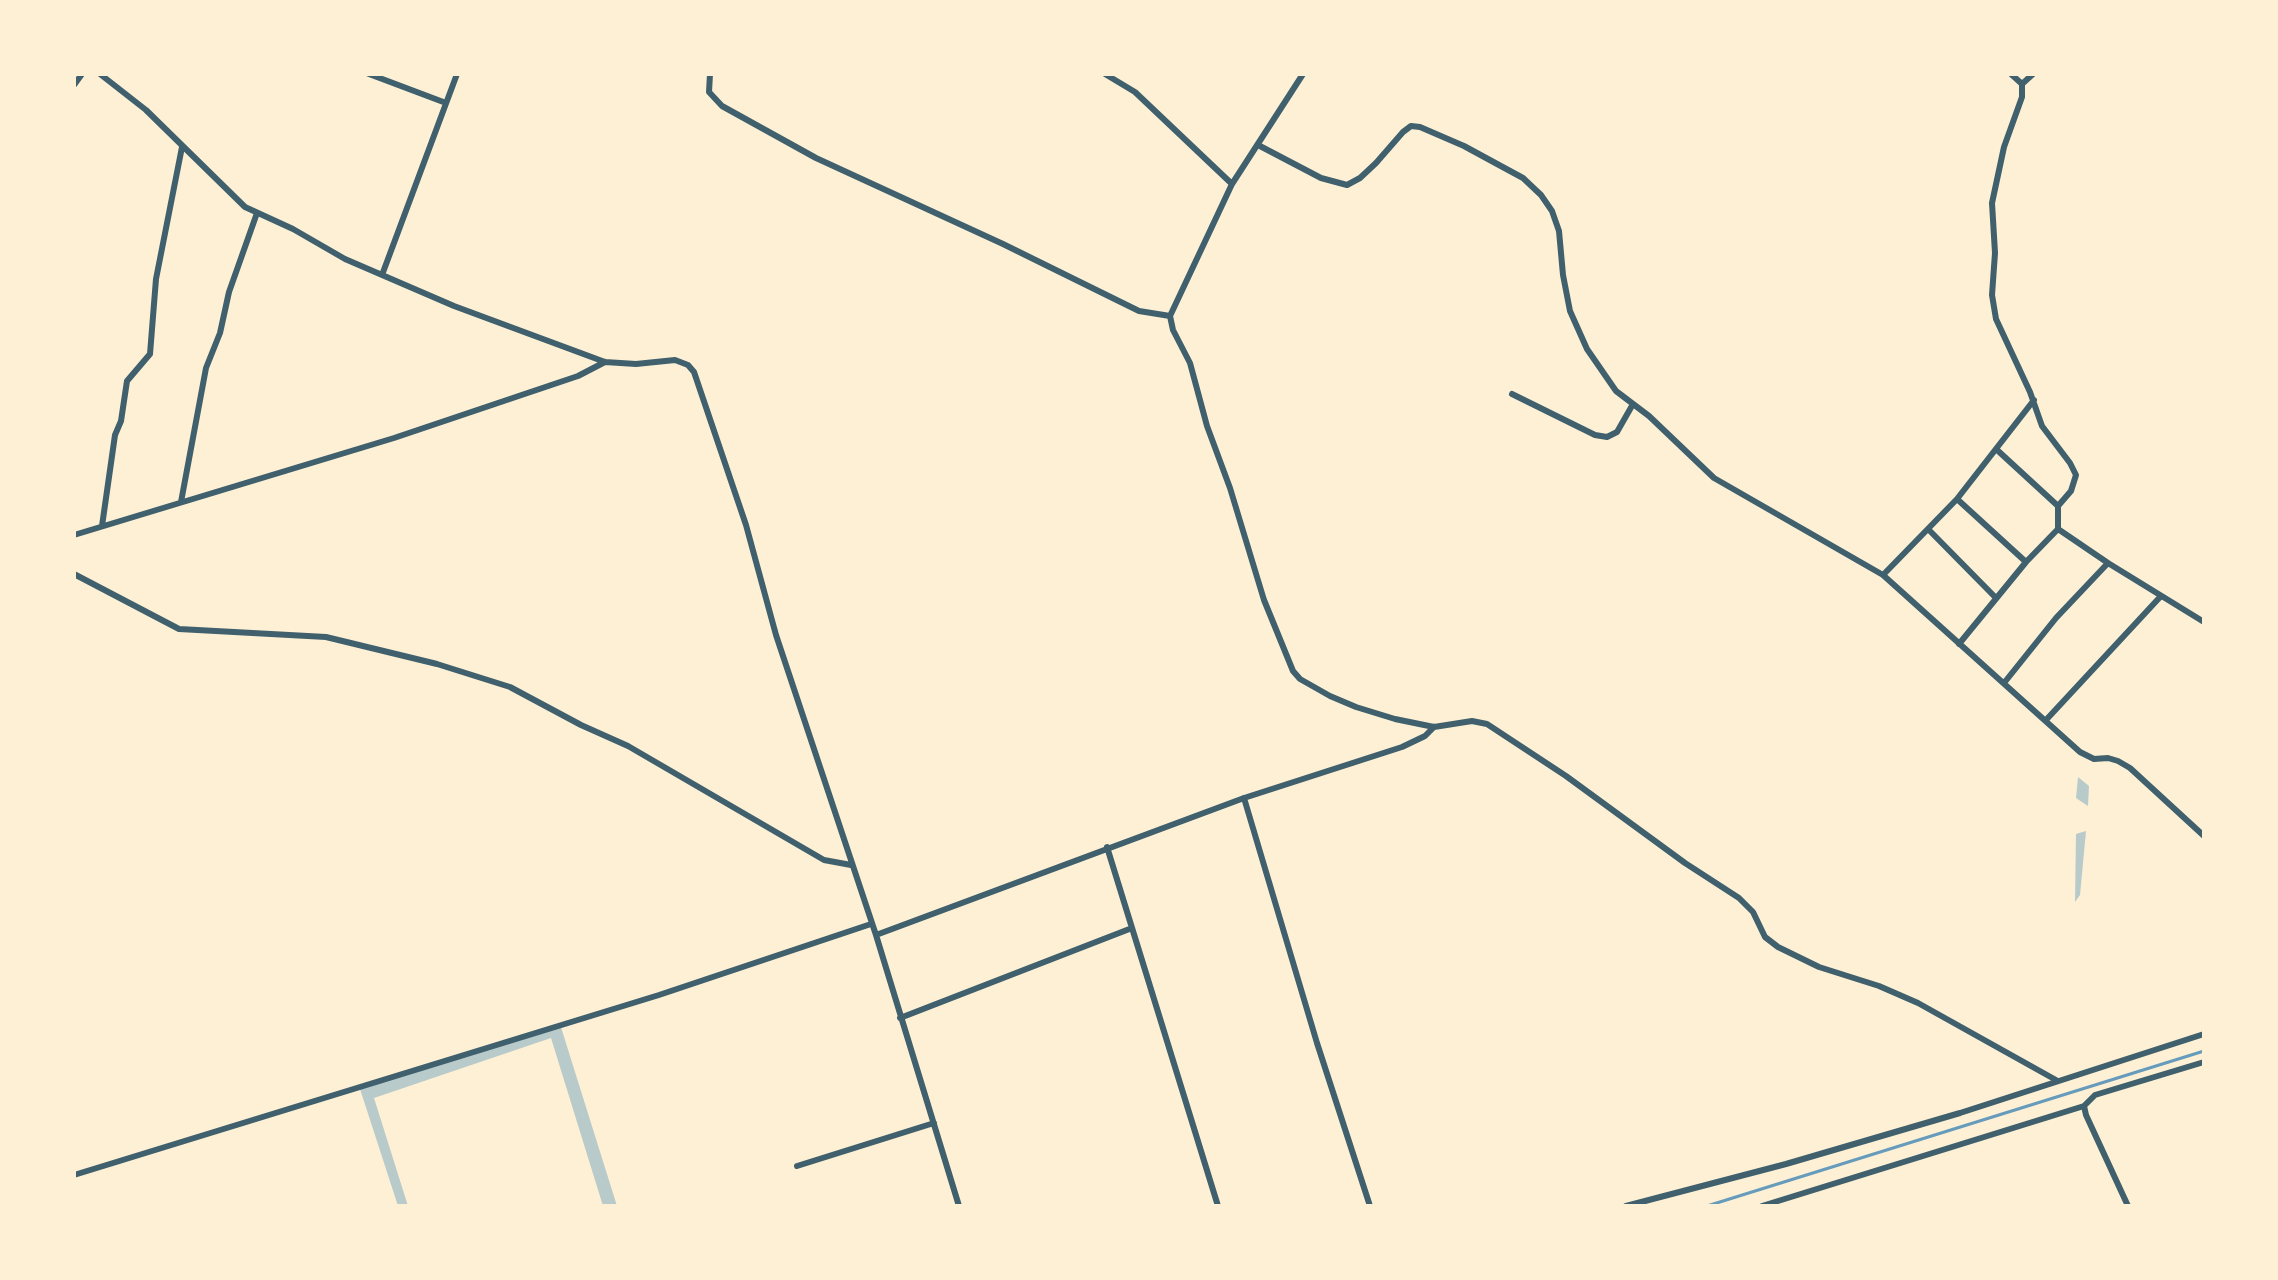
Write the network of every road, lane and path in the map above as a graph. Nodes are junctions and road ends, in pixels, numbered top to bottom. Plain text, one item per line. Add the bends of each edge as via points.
1 (82, 74) edge
2 (100, 74) edge
3 (369, 74) edge
4 (457, 74) edge
5 (710, 74) edge
6 (1105, 74) edge
7 (1303, 74) edge
8 (2011, 74) edge
9 (2033, 74) edge
10 (2022, 84) junction
11 (74, 85) edge
12 (446, 103) junction
13 (1258, 145) junction
14 (182, 147) junction
15 (1232, 184) junction
16 (257, 213) junction
17 (382, 275) junction
18 (1170, 316) junction
19 (605, 362) junction
20 (1512, 394) dead end
21 (2034, 400) junction
22 (1633, 404) junction
23 (1996, 449) junction
24 (1957, 499) junction
25 (181, 502) junction
26 (2058, 506) junction
27 (102, 526) junction
28 (2058, 529) junction
29 (1929, 530) junction
30 (74, 535) edge
31 (2026, 562) junction
32 (2108, 563) junction
33 (74, 574) edge
34 (1883, 575) junction
35 (2161, 596) junction
36 (1996, 598) junction
37 (2204, 622) edge
38 (1959, 644) junction
39 (2004, 683) junction
40 (2046, 720) junction
41 (1434, 727) junction
42 (1244, 798) junction
43 (2204, 836) edge
44 (1107, 847) junction
45 (851, 865) junction
46 (871, 924) junction
47 (1132, 928) junction
48 (876, 935) junction
49 (900, 1018) junction
50 (2204, 1034) edge
51 (2204, 1062) edge
52 (2056, 1080) junction
53 (2084, 1106) junction
54 (934, 1123) junction
55 (797, 1166) dead end
56 (74, 1175) edge
57 (959, 1206) edge
58 (1218, 1206) edge
59 (1370, 1206) edge
60 (1626, 1206) edge
61 (1762, 1206) edge
62 (2128, 1206) edge

1 - 11 street
2 - 14 street
3 - 12 street
4 - 12 street
5 - 18 street via 709,92 722,106 816,158 1139,311
6 - 15 street via 1135,92
7 - 13 street
8 - 10 street
9 - 10 street
10 - 21 street via 1992,203 1992,295 1996,319
12 - 17 street
13 - 15 street
13 - 22 street via 1321,178 1347,185 1403,132 1420,127 1523,178 1555,217 1570,311 1587,349 1616,391
14 - 16 street via 229,195
14 - 27 street via 156,279 150,354 127,381
15 - 18 street
16 - 17 street
16 - 25 street via 206,368
17 - 19 street
18 - 41 street via 1190,363 1264,600 1293,671 1356,707
19 - 25 street via 578,376 394,438
19 - 45 street via 675,360 694,372
20 - 22 street via 1607,437 1617,432
21 - 23 street
21 - 26 street via 2042,426 2076,475
22 - 34 street via 1714,478
23 - 24 street
23 - 26 street
24 - 29 street
24 - 31 street
25 - 27 street
26 - 28 street
27 - 30 street
28 - 31 street
28 - 32 street
29 - 34 street
29 - 36 street
31 - 36 street
32 - 35 street
32 - 39 street
33 - 45 street via 179,629 326,637 510,687 628,746 824,860
34 - 38 street
35 - 37 street
35 - 40 street
36 - 38 street
38 - 39 street
39 - 40 street
40 - 43 street via 2089,758 2108,758 2130,768
41 - 42 street via 1402,747
41 - 52 street via 1487,724 1739,898 1778,947 1918,1003
42 - 44 street
42 - 59 street
44 - 47 street
44 - 48 street
45 - 46 street
46 - 48 street
46 - 56 street via 659,995
47 - 49 street
47 - 58 street
48 - 49 street
49 - 54 street
50 - 52 street
51 - 53 street via 2095,1095
52 - 60 street via 1786,1164
53 - 61 street
53 - 62 street
54 - 55 street
54 - 57 street

